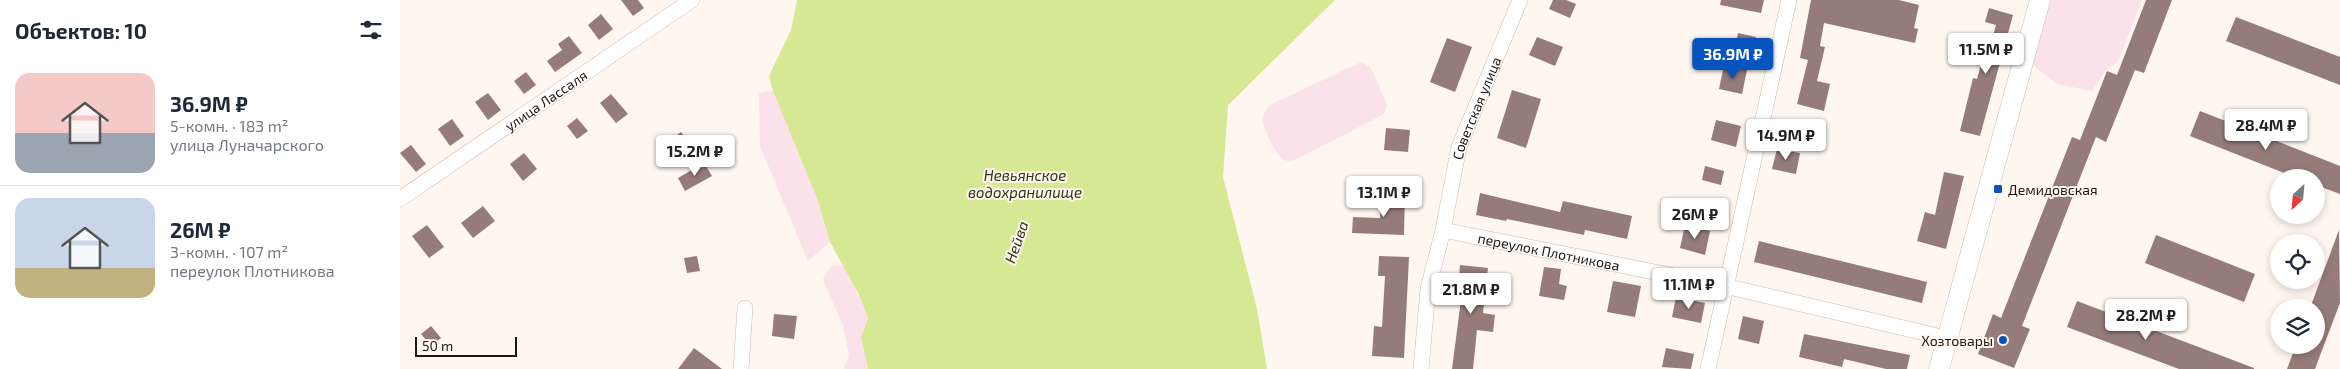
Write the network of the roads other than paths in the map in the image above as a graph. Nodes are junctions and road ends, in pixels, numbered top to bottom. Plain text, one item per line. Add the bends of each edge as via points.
1 (692, 0) edge
2 (1520, 0) edge
3 (1789, 0) edge
4 (2040, 0) edge
5 (400, 199) edge
6 (1443, 230) junction
7 (1725, 286) junction
8 (745, 308) dead end
9 (1946, 338) junction
10 (741, 369) edge
11 (1421, 369) edge
12 (1708, 369) edge
13 (1939, 369) edge

1 - 5 street, улица Лассаля
2 - 6 street, Советская улица via 1459,147
3 - 7 street
4 - 9 street
6 - 7 street, переулок Плотникова
6 - 11 street, Советская улица via 1428,289
7 - 9 street, переулок Плотникова
7 - 12 street
8 - 10 street
9 - 13 street

